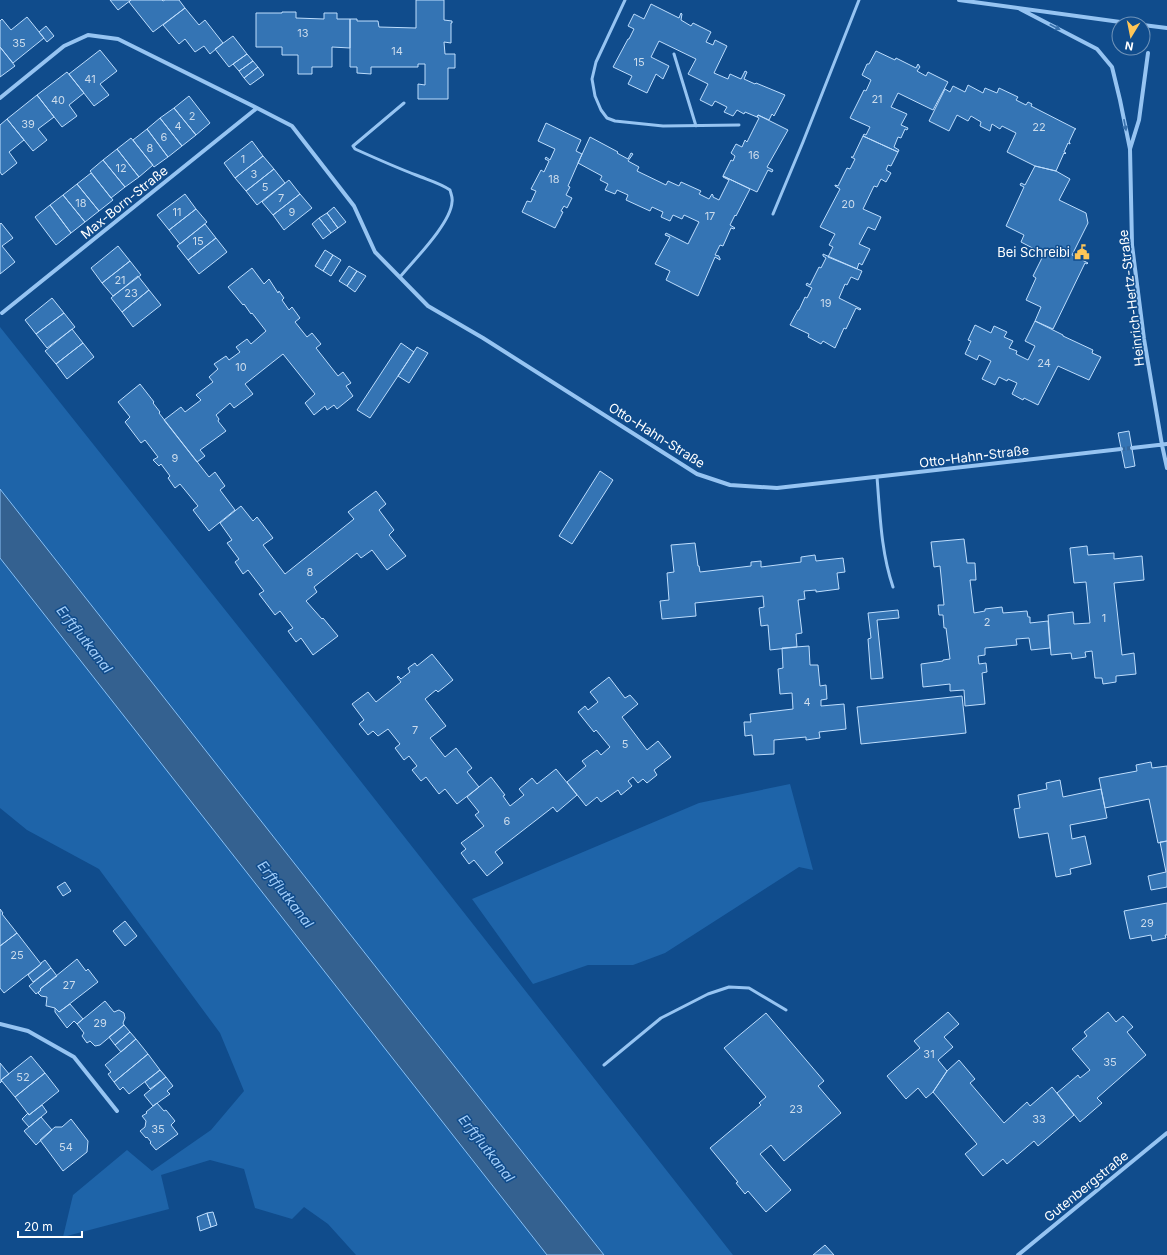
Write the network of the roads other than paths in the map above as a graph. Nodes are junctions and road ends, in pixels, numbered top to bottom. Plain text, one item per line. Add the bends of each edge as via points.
1 (625, 0) edge
2 (859, 0) edge
3 (959, 0) edge
4 (1020, 9) junction
5 (1111, 21) edge
6 (1151, 26) edge
7 (1167, 28) edge
8 (674, 54) dead end
9 (1148, 56) edge
10 (0, 98) edge
11 (404, 103) dead end
12 (257, 108) junction
13 (739, 125) dead end
14 (696, 126) junction
15 (1130, 149) junction
16 (773, 214) dead end
17 (400, 277) junction
18 (2, 313) dead end
19 (1167, 444) edge
20 (1162, 445) junction
21 (1132, 448) tunnel mouth
22 (1121, 449) tunnel mouth
23 (1167, 468) edge
24 (877, 478) junction
25 (893, 587) dead end
26 (786, 1010) dead end
27 (0, 1024) edge
28 (604, 1065) dead end
29 (117, 1111) dead end
30 (1167, 1133) edge
31 (1018, 1255) edge

1 - 14 lane via 596,62 592,79 601,110 607,118 615,121 663,126
2 - 16 lane
3 - 4 street
4 - 5 street
4 -> 15 street, Heinrich-Hertz-Straße via 1097,49 1112,67
6 - 7 street
8 - 14 lane
9 - 15 street, Heinrich-Hertz-Straße via 1139,120
10 - 12 street via 64,46 88,35 118,39
11 - 17 lane via 353,146 385,163 443,185 450,190 453,201 448,217 439,230
12 - 17 street, Otto-Hahn-Straße via 292,126 354,206 375,252
12 - 18 street, Max-Born-Straße
13 - 14 lane
15 - 20 street, Heinrich-Hertz-Straße via 1132,245 1144,339
17 - 24 street, Otto-Hahn-Straße via 428,306 697,474 730,485 777,488
19 - 20 street
20 - 21 street
20 - 23 street, Heinrich-Hertz-Straße
22 - 24 street, Otto-Hahn-Straße
24 - 25 lane via 886,568
26 - 28 lane via 749,988 729,987 708,994 662,1018
27 - 29 street via 28,1031 74,1057
30 - 31 street, Gutenbergstraße

